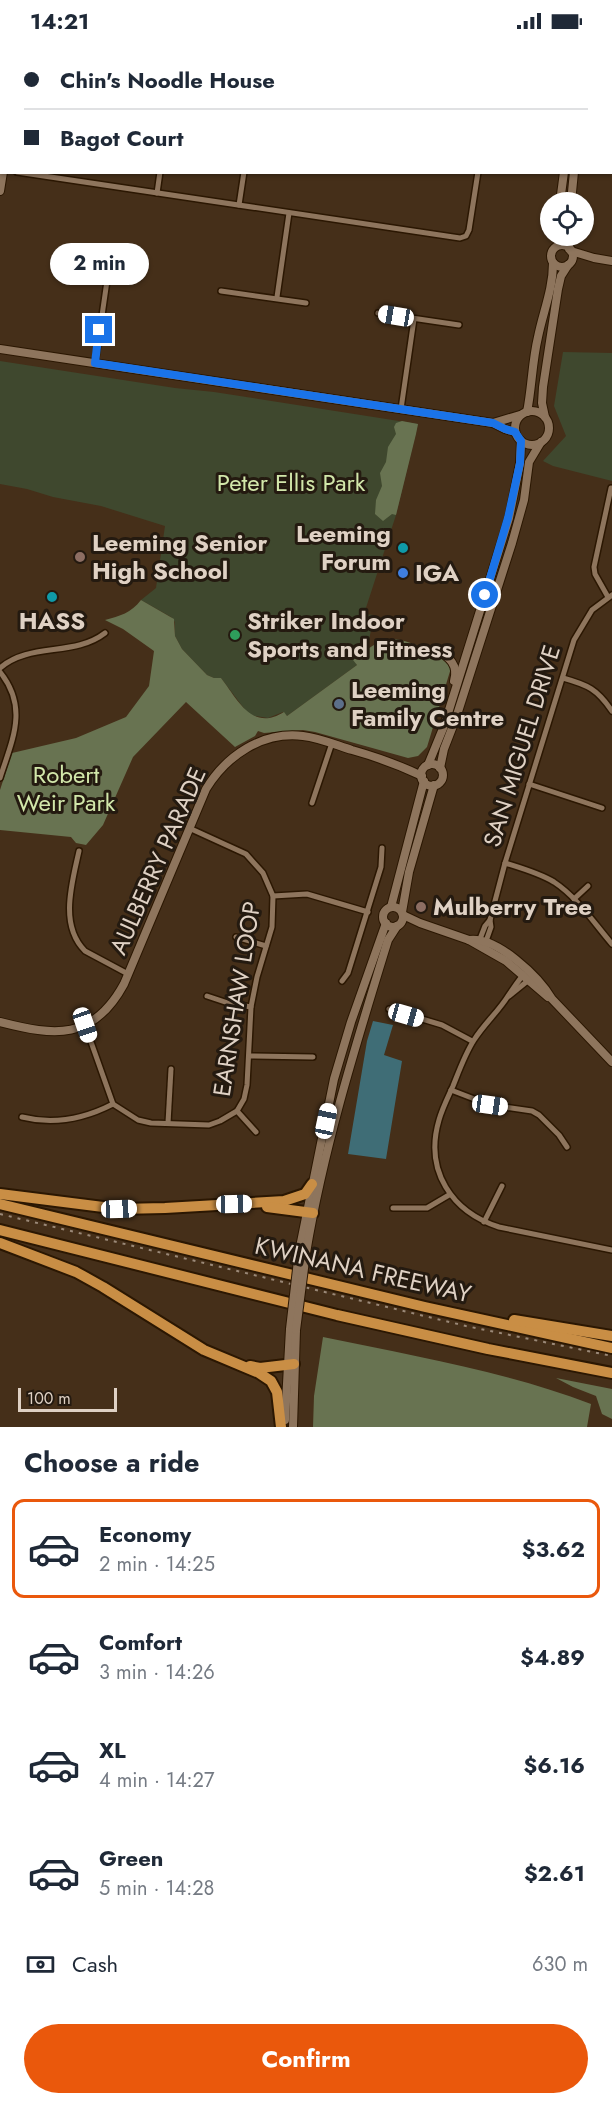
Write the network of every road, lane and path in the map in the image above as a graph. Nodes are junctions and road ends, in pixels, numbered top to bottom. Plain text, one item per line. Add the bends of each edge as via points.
1 (3, 174) edge
2 (30, 174) edge
3 (160, 174) edge
4 (244, 174) edge
5 (478, 174) edge
6 (564, 174) edge
7 (574, 174) edge
8 (0, 191) edge
9 (561, 192) edge
10 (572, 192) edge
11 (157, 193) junction
12 (239, 205) junction
13 (290, 213) junction
14 (569, 246) edge
15 (556, 247) joint
16 (570, 250) junction
17 (594, 258) junction
18 (612, 261) edge
19 (553, 263) junction
20 (569, 263) junction
21 (73, 268) dead end
22 (108, 274) junction
23 (139, 277) dead end
24 (221, 291) dead end
25 (277, 297) junction
26 (306, 303) dead end
27 (378, 313) dead end
28 (414, 319) junction
29 (459, 325) dead end
30 (1, 348) edge
31 (95, 363) junction
32 (401, 409) junction
33 (524, 413) junction
34 (545, 417) junction
35 (493, 423) junction
36 (515, 432) junction
37 (521, 441) junction
38 (541, 442) junction
39 (611, 488) edge
40 (610, 596) edge
41 (105, 633) dead end
42 (436, 649) dead end
43 (0, 670) edge
44 (563, 678) junction
45 (612, 711) edge
46 (444, 726) junction
47 (332, 743) junction
48 (0, 751) edge
49 (8, 753) junction
50 (403, 766) junction
51 (427, 766) junction
52 (440, 768) junction
53 (0, 778) edge
54 (423, 779) junction
55 (530, 784) junction
56 (434, 785) junction
57 (312, 803) dead end
58 (602, 808) dead end
59 (189, 828) junction
60 (382, 848) dead end
61 (79, 850) dead end
62 (505, 863) junction
63 (588, 886) dead end
64 (273, 897) junction
65 (574, 899) junction
66 (391, 907) junction
67 (368, 912) junction
68 (403, 914) junction
69 (386, 923) junction
70 (420, 923) junction
71 (399, 925) junction
72 (236, 937) dead end
73 (482, 944) junction
74 (612, 944) edge
75 (266, 946) junction
76 (128, 974) junction
77 (529, 975) junction
78 (342, 981) dead end
79 (207, 996) dead end
80 (251, 1008) junction
81 (389, 1009) dead end
82 (0, 1022) edge
83 (85, 1025) junction
84 (472, 1041) junction
85 (249, 1056) junction
86 (313, 1057) dead end
87 (612, 1062) edge
88 (171, 1069) dead end
89 (451, 1090) junction
90 (113, 1104) junction
91 (237, 1112) junction
92 (22, 1117) dead end
93 (168, 1124) junction
94 (256, 1132) dead end
95 (567, 1147) dead end
96 (312, 1184) junction
97 (502, 1186) dead end
98 (0, 1194) edge
99 (449, 1195) junction
100 (0, 1204) edge
101 (234, 1204) junction
102 (393, 1208) dead end
103 (310, 1213) junction
104 (484, 1222) junction
105 (0, 1230) edge
106 (0, 1243) edge
107 (612, 1250) edge
108 (425, 1307) junction
109 (612, 1336) edge
110 (612, 1348) edge
111 (488, 1349) junction
112 (232, 1363) junction
113 (290, 1365) junction
114 (612, 1373) edge
115 (612, 1379) edge
116 (283, 1427) edge
117 (293, 1427) edge

1 - 8 main road
2 - 11 street
3 - 11 street
4 - 12 street
5 - 13 street via 469,230 463,238
6 - 9 main road
7 - 10 main road
11 - 12 street
12 - 13 street
13 - 25 street
14 - 16 main road
15 - 16 main road
15 - 19 main road via 551,254
16 - 17 main road
16 - 20 main road
17 - 18 main road
17 - 20 main road
19 - 20 main road via 562,267
19 - 33 main road via 550,293 537,339 532,393
20 - 34 main road via 558,289 543,387
21 - 22 street
22 - 23 street
22 - 31 street
24 - 25 street
25 - 26 street
27 - 28 street
28 - 29 street
28 - 32 street
30 - 31 main road
31 - 32 main road
32 - 35 main road
33 - 34 main road via 537,412
33 - 35 main road
33 - 36 main road via 516,422
34 - 38 main road via 548,433
35 - 36 main road
36 - 37 main road
37 - 38 main road via 531,445
37 - 46 main road via 508,518
38 - 52 main road via 529,462 514,535
39 - 40 street via 594,567
40 - 44 street, SAN MIGUEL DRIVE via 582,624
41 - 43 street via 84,644 15,657
42 - 46 main road via 449,657 456,668
43 - 49 street via 16,709 16,726
44 - 45 street via 588,685 602,695
44 - 55 street, SAN MIGUEL DRIVE
46 - 51 main road
47 - 50 main road, AULBERRY PARADE
47 - 57 street
47 - 59 main road, AULBERRY PARADE via 291,736 262,741 241,751 211,781
48 - 49 street
49 - 53 street
50 - 51 main road, AULBERRY PARADE
50 - 54 main road, AULBERRY PARADE
51 - 52 main road
51 - 54 main road
52 - 56 main road via 443,777
54 - 56 main road
54 - 66 main road
55 - 58 street
55 - 62 street, SAN MIGUEL DRIVE
56 - 68 main road via 409,872
59 - 64 street, EARNSHAW LOOP via 238,849 253,860
59 - 76 main road, AULBERRY PARADE
60 - 67 street via 381,867
61 - 76 street via 70,903 71,928 85,951
62 - 65 street via 547,878
62 - 73 street, SAN MIGUEL DRIVE
63 - 65 street
64 - 67 street via 307,894
64 - 75 street, EARNSHAW LOOP
65 - 74 street
66 - 68 main road via 399,908
66 - 69 main road via 384,914
67 - 78 street
68 - 70 main road
68 - 71 main road
69 - 71 main road
69 - 96 main road via 342,1050
70 - 71 main road
70 - 73 main road
71 - 103 main road via 388,940
72 - 75 street
73 - 77 main road via 512,957
75 - 80 street, EARNSHAW LOOP
76 - 83 main road, AULBERRY PARADE via 108,1007
77 - 84 street
77 - 87 main road via 545,987
79 - 80 street
80 - 85 street, EARNSHAW LOOP
81 - 84 street via 442,1025
82 - 83 main road, AULBERRY PARADE via 45,1032
83 - 90 street
84 - 89 street
85 - 86 street
85 - 91 street, EARNSHAW LOOP via 244,1099
88 - 93 street
89 - 95 street via 490,1105 539,1115
89 - 99 street via 435,1143 438,1168
90 - 92 street via 88,1116 66,1120
90 - 93 street, EARNSHAW LOOP via 138,1120
91 - 93 street, EARNSHAW LOOP via 209,1125
91 - 94 street
96 - 101 highway via 305,1194 284,1201
96 - 103 main road
97 - 104 street
98 - 101 highway via 119,1209
99 - 102 street via 427,1208
99 - 104 street
100 - 108 highway, KWINANA FREEWAY
101 - 103 highway
103 - 113 main road, bridge
104 - 107 street
105 - 111 highway, KWINANA FREEWAY
106 - 112 highway via 76,1272 181,1337
108 - 109 highway
108 - 110 highway, KWINANA FREEWAY
111 - 114 highway, KWINANA FREEWAY
111 - 115 highway
112 - 113 highway via 260,1368
112 - 116 highway via 271,1382 277,1392
113 - 116 main road
113 - 117 main road

